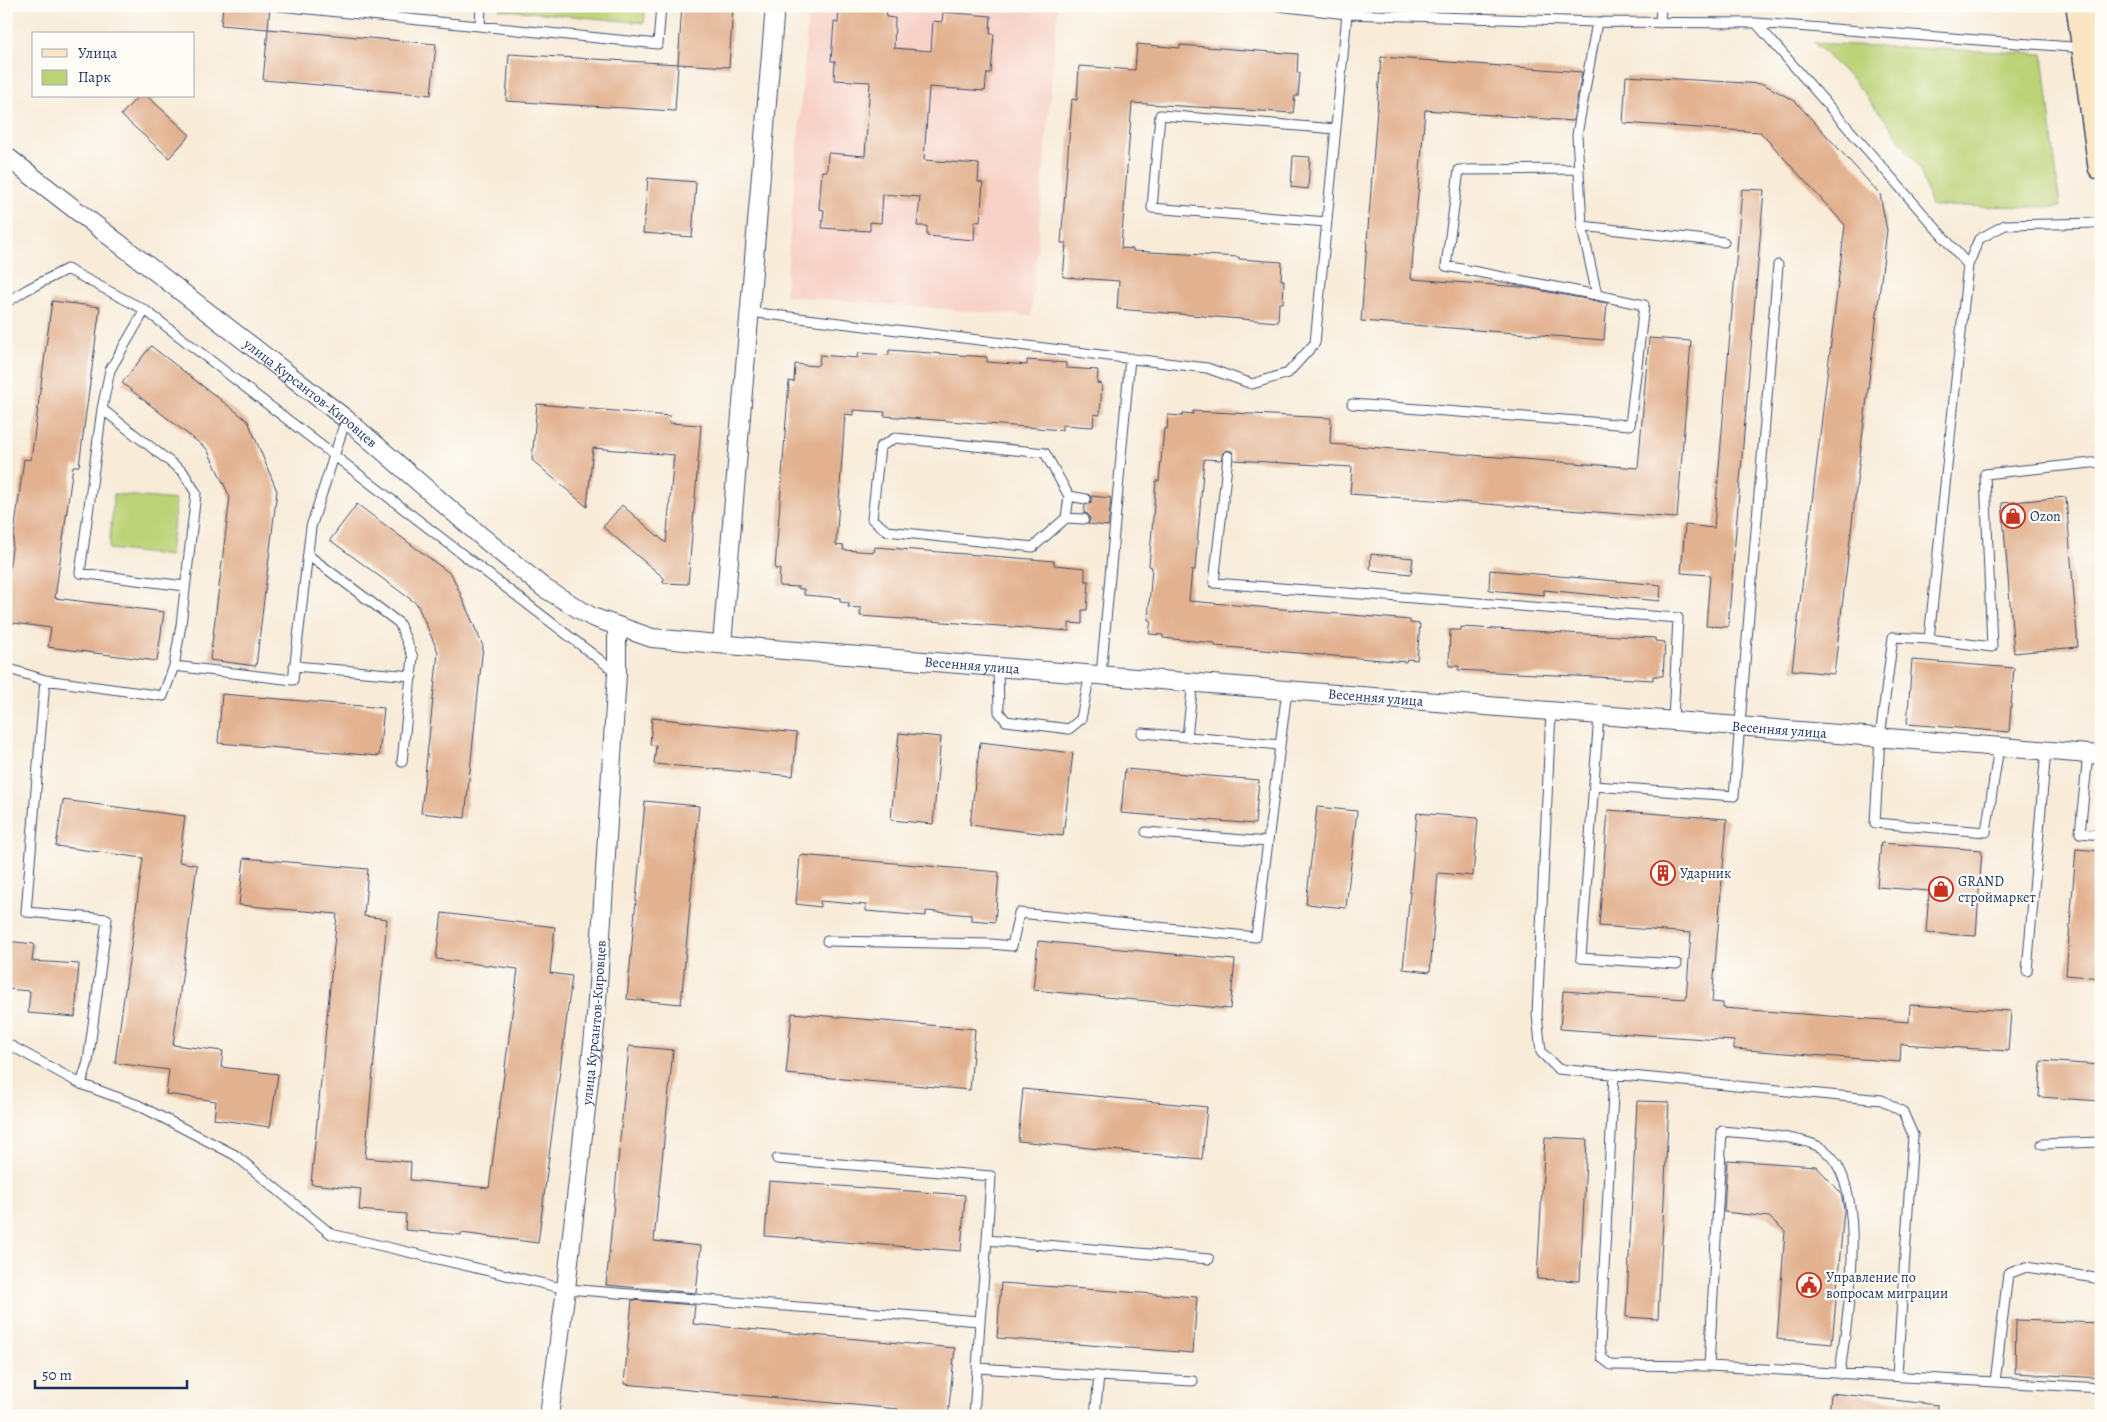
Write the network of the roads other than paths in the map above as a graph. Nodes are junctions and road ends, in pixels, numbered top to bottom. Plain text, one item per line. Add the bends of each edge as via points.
1 (279, 6) edge
2 (481, 6) edge
3 (661, 6) edge
4 (775, 6) edge
5 (1278, 6) edge
6 (1661, 6) edge
7 (2080, 6) edge
8 (1347, 10) edge
9 (1597, 22) junction
10 (1660, 23) junction
11 (1756, 23) junction
12 (480, 25) junction
13 (2086, 48) junction
14 (1336, 129) junction
15 (6, 156) edge
16 (2101, 167) edge
17 (1578, 169) junction
18 (1327, 222) junction
19 (2101, 223) edge
20 (1582, 226) junction
21 (1724, 242) dead end
22 (1968, 265) junction
23 (1778, 266) dead end
24 (1597, 296) junction
25 (6, 303) edge
26 (145, 310) junction
27 (750, 312) junction
28 (1130, 358) junction
29 (1352, 404) dead end
30 (102, 409) junction
31 (346, 419) junction
32 (334, 455) junction
33 (1228, 456) dead end
34 (2101, 462) edge
35 (1069, 496) junction
36 (1086, 499) dead end
37 (1066, 518) junction
38 (1084, 519) dead end
39 (308, 555) junction
40 (185, 586) junction
41 (617, 626) junction
42 (652, 638) joint
43 (1929, 639) junction
44 (722, 644) junction
45 (174, 666) junction
46 (294, 666) junction
47 (998, 667) junction
48 (6, 668) edge
49 (617, 674) junction
50 (1095, 675) junction
51 (412, 676) junction
52 (45, 680) junction
53 (1194, 682) junction
54 (1287, 690) junction
55 (1551, 711) junction
56 (1599, 715) junction
57 (1673, 721) junction
58 (1740, 726) junction
59 (1142, 733) dead end
60 (1187, 737) junction
61 (1880, 737) junction
62 (1280, 746) junction
63 (1999, 746) junction
64 (2046, 750) junction
65 (2094, 754) edge
66 (402, 762) dead end
67 (1594, 786) junction
68 (1146, 832) dead end
69 (2101, 835) edge
70 (1268, 842) junction
71 (827, 941) dead end
72 (1677, 964) dead end
73 (2027, 971) dead end
74 (6, 1043) edge
75 (1614, 1075) junction
76 (81, 1084) junction
77 (2101, 1143) edge
78 (2042, 1144) dead end
79 (777, 1159) dead end
80 (987, 1240) junction
81 (1209, 1259) dead end
82 (2101, 1279) edge
83 (566, 1289) junction
84 (980, 1321) junction
85 (1710, 1366) junction
86 (978, 1368) junction
87 (1840, 1374) junction
88 (1099, 1376) junction
89 (1897, 1376) junction
90 (1193, 1381) dead end
91 (1995, 1382) junction
92 (2101, 1388) edge
93 (549, 1416) edge
94 (974, 1416) edge
95 (1095, 1416) edge

1 - 12 lane
2 - 12 lane
3 - 12 lane via 658,44
4 - 27 street
5 - 8 lane
6 - 10 lane
7 - 13 street
8 - 9 lane
8 - 14 lane
9 - 10 lane
9 - 17 lane via 1577,135
10 - 11 lane
11 - 13 lane
11 - 22 lane
13 - 16 street
14 - 18 lane
14 - 18 lane via 1160,115 1152,208
15 - 31 street, улица Курсантов-Кировцев
17 - 20 lane
17 - 24 lane via 1459,170 1446,266
18 - 28 lane via 1315,343 1288,373 1252,384 1207,368
19 - 22 lane via 2006,225 1979,239
20 - 21 lane
20 - 24 lane
22 - 43 lane
23 - 58 lane
24 - 29 lane via 1644,305 1630,425
25 - 26 lane via 67,269
26 - 30 lane via 110,370
26 - 32 lane
27 - 28 lane
27 - 44 street
28 - 50 lane
30 - 40 lane via 183,472 196,493
30 - 40 lane via 80,572
31 - 32 lane
31 - 41 street, улица Курсантов-Кировцев via 544,588 592,617
32 - 39 lane via 311,528
32 - 49 lane
33 - 57 lane via 1214,583 1678,618
34 - 43 lane via 1985,474 1992,647
35 - 36 lane
35 - 37 lane
35 - 37 lane via 1046,453 896,438 880,447 872,519 887,532 1033,547
37 - 38 lane
39 - 46 lane
39 - 51 lane via 399,623 413,657
40 - 45 lane
41 - 42 street, улица Курсантов-Кировцев
41 - 49 street, улица Курсантов-Кировцев
42 - 44 street, Весенняя улица
43 - 61 lane via 1893,638
44 - 47 street, Весенняя улица
45 - 46 lane via 293,680
45 - 52 lane via 163,696
46 - 51 lane
47 - 50 street, Весенняя улица
47 - 50 lane via 999,712 1006,721 1069,729 1081,719
48 - 52 lane
49 - 83 street, улица Курсантов-Кировцев via 596,1017
50 - 53 street, Весенняя улица
51 - 66 lane
52 - 76 lane via 26,912 107,919 88,1062
53 - 54 street, Весенняя улица
53 - 60 lane
54 - 55 street, Весенняя улица
54 - 62 lane
55 - 56 street, Весенняя улица
55 - 75 lane via 1537,1015 1541,1052 1558,1069
56 - 57 street, Весенняя улица
56 - 67 lane
57 - 58 street, Весенняя улица
58 - 61 street, Весенняя улица
58 - 67 lane via 1734,796
59 - 60 lane
60 - 62 lane
61 - 63 street, Весенняя улица
61 - 63 lane via 1875,823 1986,832
62 - 70 lane
63 - 64 street, Весенняя улица
64 - 65 street, Весенняя улица
64 - 73 lane
65 - 69 lane via 2080,833
67 - 72 lane via 1581,958
68 - 70 lane
70 - 71 lane via 1256,937 1019,913 1012,946
74 - 76 lane
75 - 85 lane via 1600,1346 1602,1358 1610,1365
75 - 89 lane via 1882,1100 1902,1112 1913,1135
76 - 83 lane via 138,1106 235,1155 331,1234
77 - 78 lane
79 - 80 lane via 991,1176
80 - 81 lane
80 - 84 lane
82 - 91 lane via 2026,1267 2008,1274
83 - 84 lane
83 - 93 street, улица Курсантов-Кировцев
84 - 86 lane
85 - 87 lane
85 - 87 lane via 1722,1131 1806,1141 1823,1149 1835,1160 1844,1181 1852,1222 1850,1287
86 - 88 lane
86 - 94 lane
87 - 89 lane
88 - 90 lane
88 - 95 lane
89 - 91 lane
91 - 92 lane

